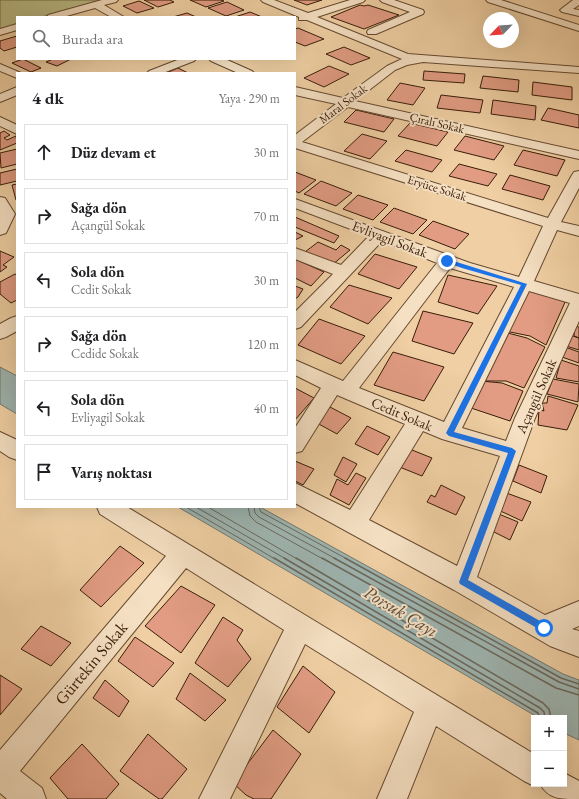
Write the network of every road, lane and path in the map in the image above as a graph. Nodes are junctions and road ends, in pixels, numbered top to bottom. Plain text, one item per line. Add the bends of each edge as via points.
1 (112, 0) edge
2 (266, 0) edge
3 (360, 0) edge
4 (385, 0) edge
5 (579, 0) edge
6 (498, 1) edge
7 (96, 5) junction
8 (564, 10) junction
9 (579, 13) edge
10 (56, 16) edge
11 (116, 16) edge
12 (307, 17) junction
13 (553, 20) junction
14 (296, 21) edge
15 (16, 27) edge
16 (579, 28) edge
17 (0, 32) edge
18 (372, 32) dead end
19 (386, 48) junction
20 (187, 60) edge
21 (216, 60) edge
22 (421, 60) junction
23 (0, 67) edge
24 (391, 68) junction
25 (579, 70) edge
26 (157, 72) edge
27 (246, 72) edge
28 (16, 75) edge
29 (296, 91) edge
30 (16, 92) edge
31 (0, 98) edge
32 (345, 102) junction
33 (0, 121) edge
34 (16, 129) edge
35 (296, 141) edge
36 (296, 142) edge
37 (579, 155) edge
38 (579, 175) edge
39 (0, 201) edge
40 (296, 203) edge
41 (552, 224) junction
42 (0, 230) edge
43 (579, 231) edge
44 (16, 234) edge
45 (379, 235) junction
46 (0, 239) edge
47 (296, 253) edge
48 (447, 261) junction
49 (344, 272) junction
50 (524, 284) junction
51 (579, 301) edge
52 (297, 318) edge
53 (16, 323) edge
54 (0, 334) edge
55 (16, 342) edge
56 (296, 367) edge
57 (340, 388) junction
58 (418, 421) junction
59 (449, 433) junction
60 (0, 440) edge
61 (296, 444) edge
62 (16, 450) edge
63 (512, 451) junction
64 (296, 493) edge
65 (110, 508) edge
66 (355, 523) junction
67 (183, 554) junction
68 (463, 582) junction
69 (579, 613) edge
70 (300, 627) junction
71 (544, 628) junction
72 (579, 644) edge
73 (430, 707) junction
74 (531, 769) edge
75 (0, 773) edge
76 (560, 787) edge
77 (579, 798) edge
78 (31, 799) edge
79 (214, 799) edge
80 (392, 799) edge

1 - 7 street
2 - 12 street
3 - 12 street
4 - 18 street via 419,12
5 - 8 street
6 - 13 street
7 - 10 street
7 - 11 street
8 - 9 street
8 - 13 street
12 - 14 street
12 - 19 street
13 - 16 street
15 - 17 street
19 - 22 street via 406,57
19 - 24 street via 393,58
20 - 26 street
21 - 27 street
22 - 24 street, Maral Sokak via 404,62
22 - 25 street
23 - 28 street
24 - 32 street, Maral Sokak
29 - 32 street, Çıralı Sokak
30 - 31 street
32 - 35 street, Maral Sokak
32 - 37 street, Çıralı Sokak
33 - 34 street
36 - 41 street, Eryüce Sokak
38 - 41 street
39 - 42 street via 7,214
40 - 45 street, Evliyagil Sokak
41 - 43 street, Eryüce Sokak
41 - 50 street
44 - 46 street
45 - 48 street, Evliyagil Sokak
45 - 49 street
47 - 49 street
48 - 50 street, Evliyagil Sokak
48 - 57 street
49 - 52 street
50 - 51 street, Evliyagil Sokak
50 - 59 street
51 - 63 street, Açangül Sokak
53 - 54 street
54 - 55 street
56 - 57 street, Cedit Sokak
57 - 58 street, Cedit Sokak
57 - 61 street
58 - 59 street, Cedit Sokak
58 - 66 street
59 - 63 street, Cedit Sokak
60 - 62 street
63 - 68 street, Açangül Sokak
64 - 66 street
65 - 67 street
66 - 68 street
67 - 70 street
67 - 75 street, Gürtekin Sokak
68 - 71 street
69 - 71 street
70 - 73 street
70 - 79 street
71 - 72 street
73 - 74 street
73 - 80 street
75 - 78 street
76 - 77 street

